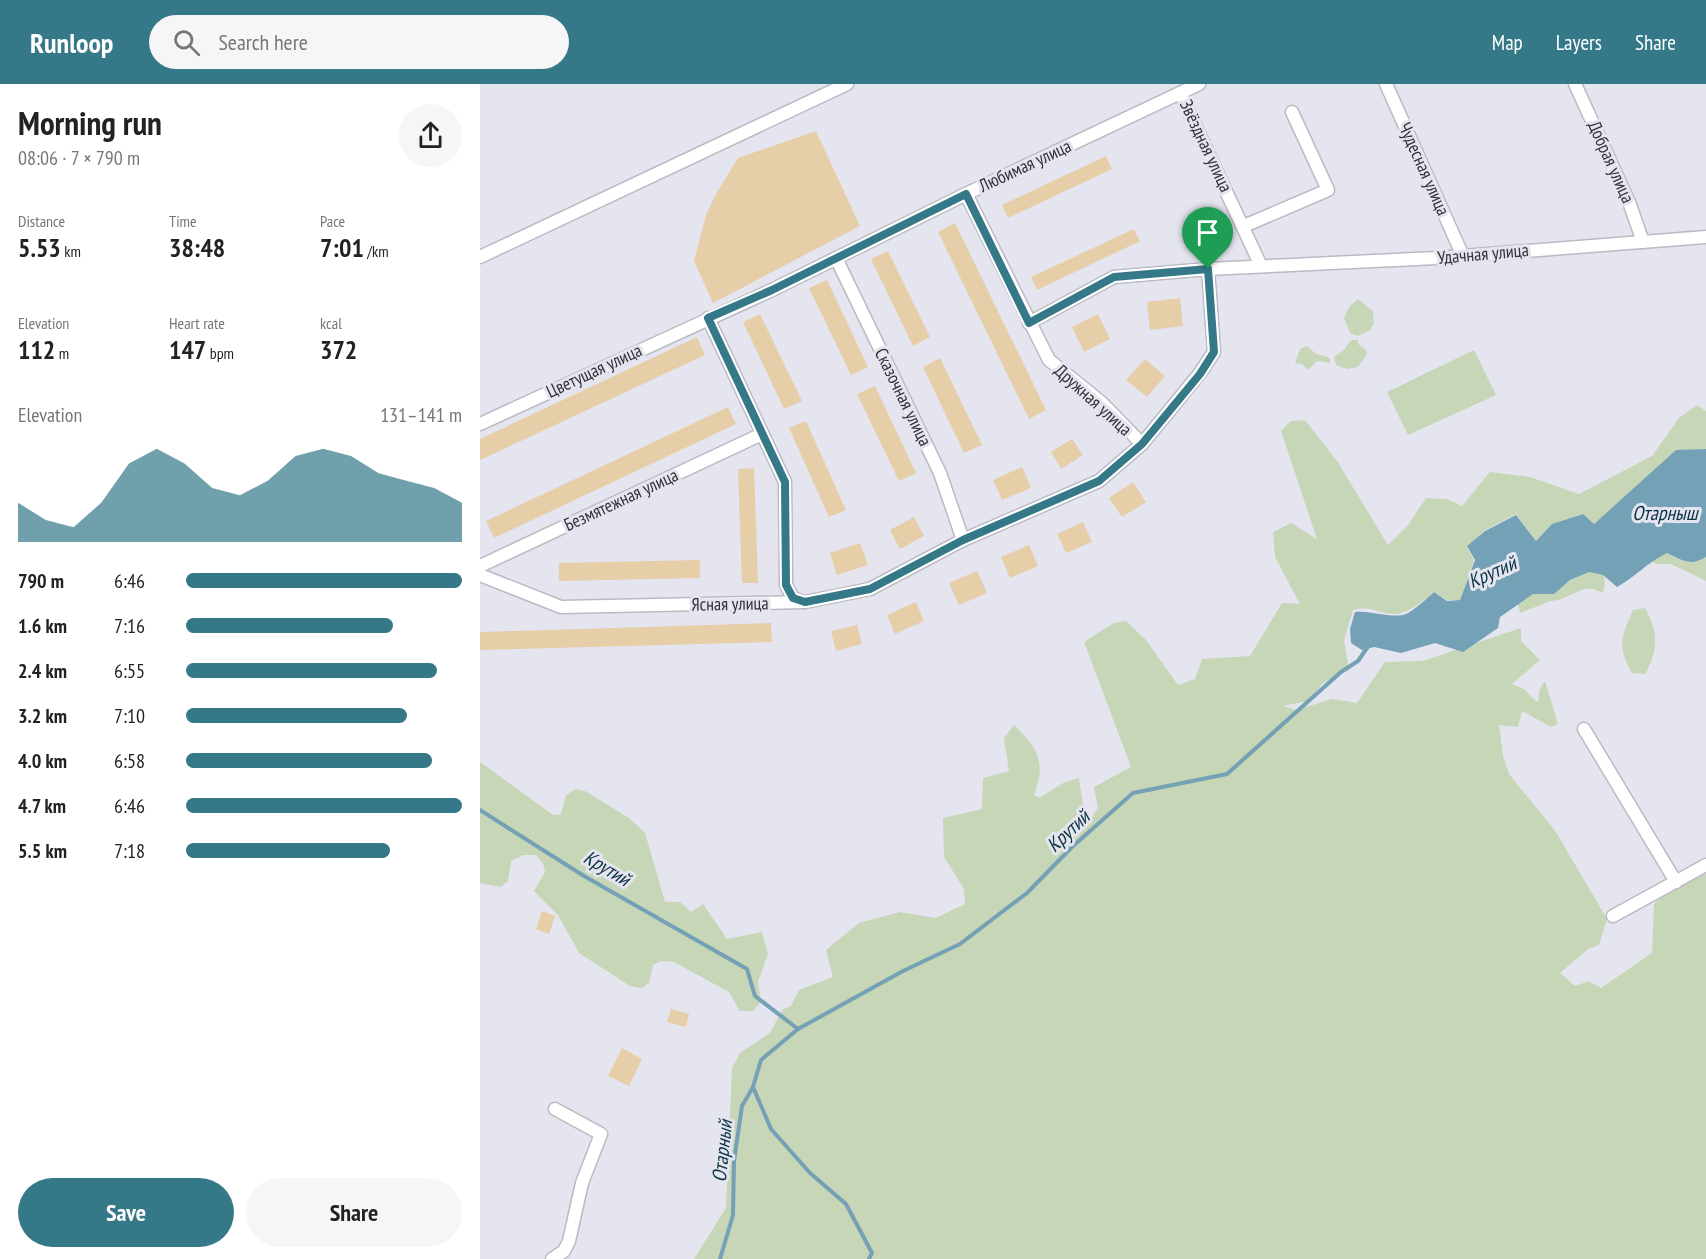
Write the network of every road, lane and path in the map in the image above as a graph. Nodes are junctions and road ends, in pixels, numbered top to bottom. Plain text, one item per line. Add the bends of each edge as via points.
1 (847, 84) edge
2 (1199, 84) edge
3 (1386, 84) edge
4 (1575, 84) edge
5 (1180, 93) junction
6 (1292, 112) dead end
7 (966, 194) junction
8 (1244, 226) junction
9 (1706, 237) edge
10 (1643, 242) junction
11 (1462, 254) junction
12 (480, 257) edge
13 (836, 258) junction
14 (1260, 266) junction
15 (1208, 269) junction
16 (708, 318) junction
17 (1029, 323) junction
18 (480, 424) edge
19 (762, 434) junction
20 (1142, 444) junction
21 (963, 540) junction
22 (480, 566) edge
23 (480, 575) edge
24 (805, 602) junction
25 (1584, 729) dead end
26 (1706, 865) edge
27 (1676, 882) junction
28 (1613, 916) dead end
29 (555, 1109) dead end
30 (552, 1259) edge

1 - 12 street
2 - 5 street, Любимая улица
3 - 11 street, Чудесная улица
4 - 10 street, Добрая улица
5 - 7 street, Любимая улица
5 - 8 street, Звёздная улица
6 - 8 street via 1328,190
7 - 13 street, Любимая улица
7 - 17 street, Дружная улица
8 - 14 street, Звёздная улица
9 - 10 street, Удачная улица
10 - 11 street, Удачная улица
11 - 14 street, Удачная улица
13 - 16 street, Любимая улица
13 - 21 street, Сказочная улица via 940,473
14 - 15 street, Удачная улица
15 - 17 street, Удачная улица via 1114,277
15 - 20 street, Ясная улица via 1214,352
16 - 18 street, Цветущая улица
16 - 19 street
17 - 20 street, Дружная улица via 1048,360 1102,403
19 - 22 street, Безмятежная улица
19 - 24 street via 785,482 786,585 793,598
20 - 21 street, Ясная улица via 1099,481
21 - 24 street, Ясная улица via 870,589
23 - 24 street, Ясная улица via 561,607
25 - 27 street
26 - 27 street
27 - 28 street
29 - 30 street via 601,1134 582,1183 569,1241 564,1251

